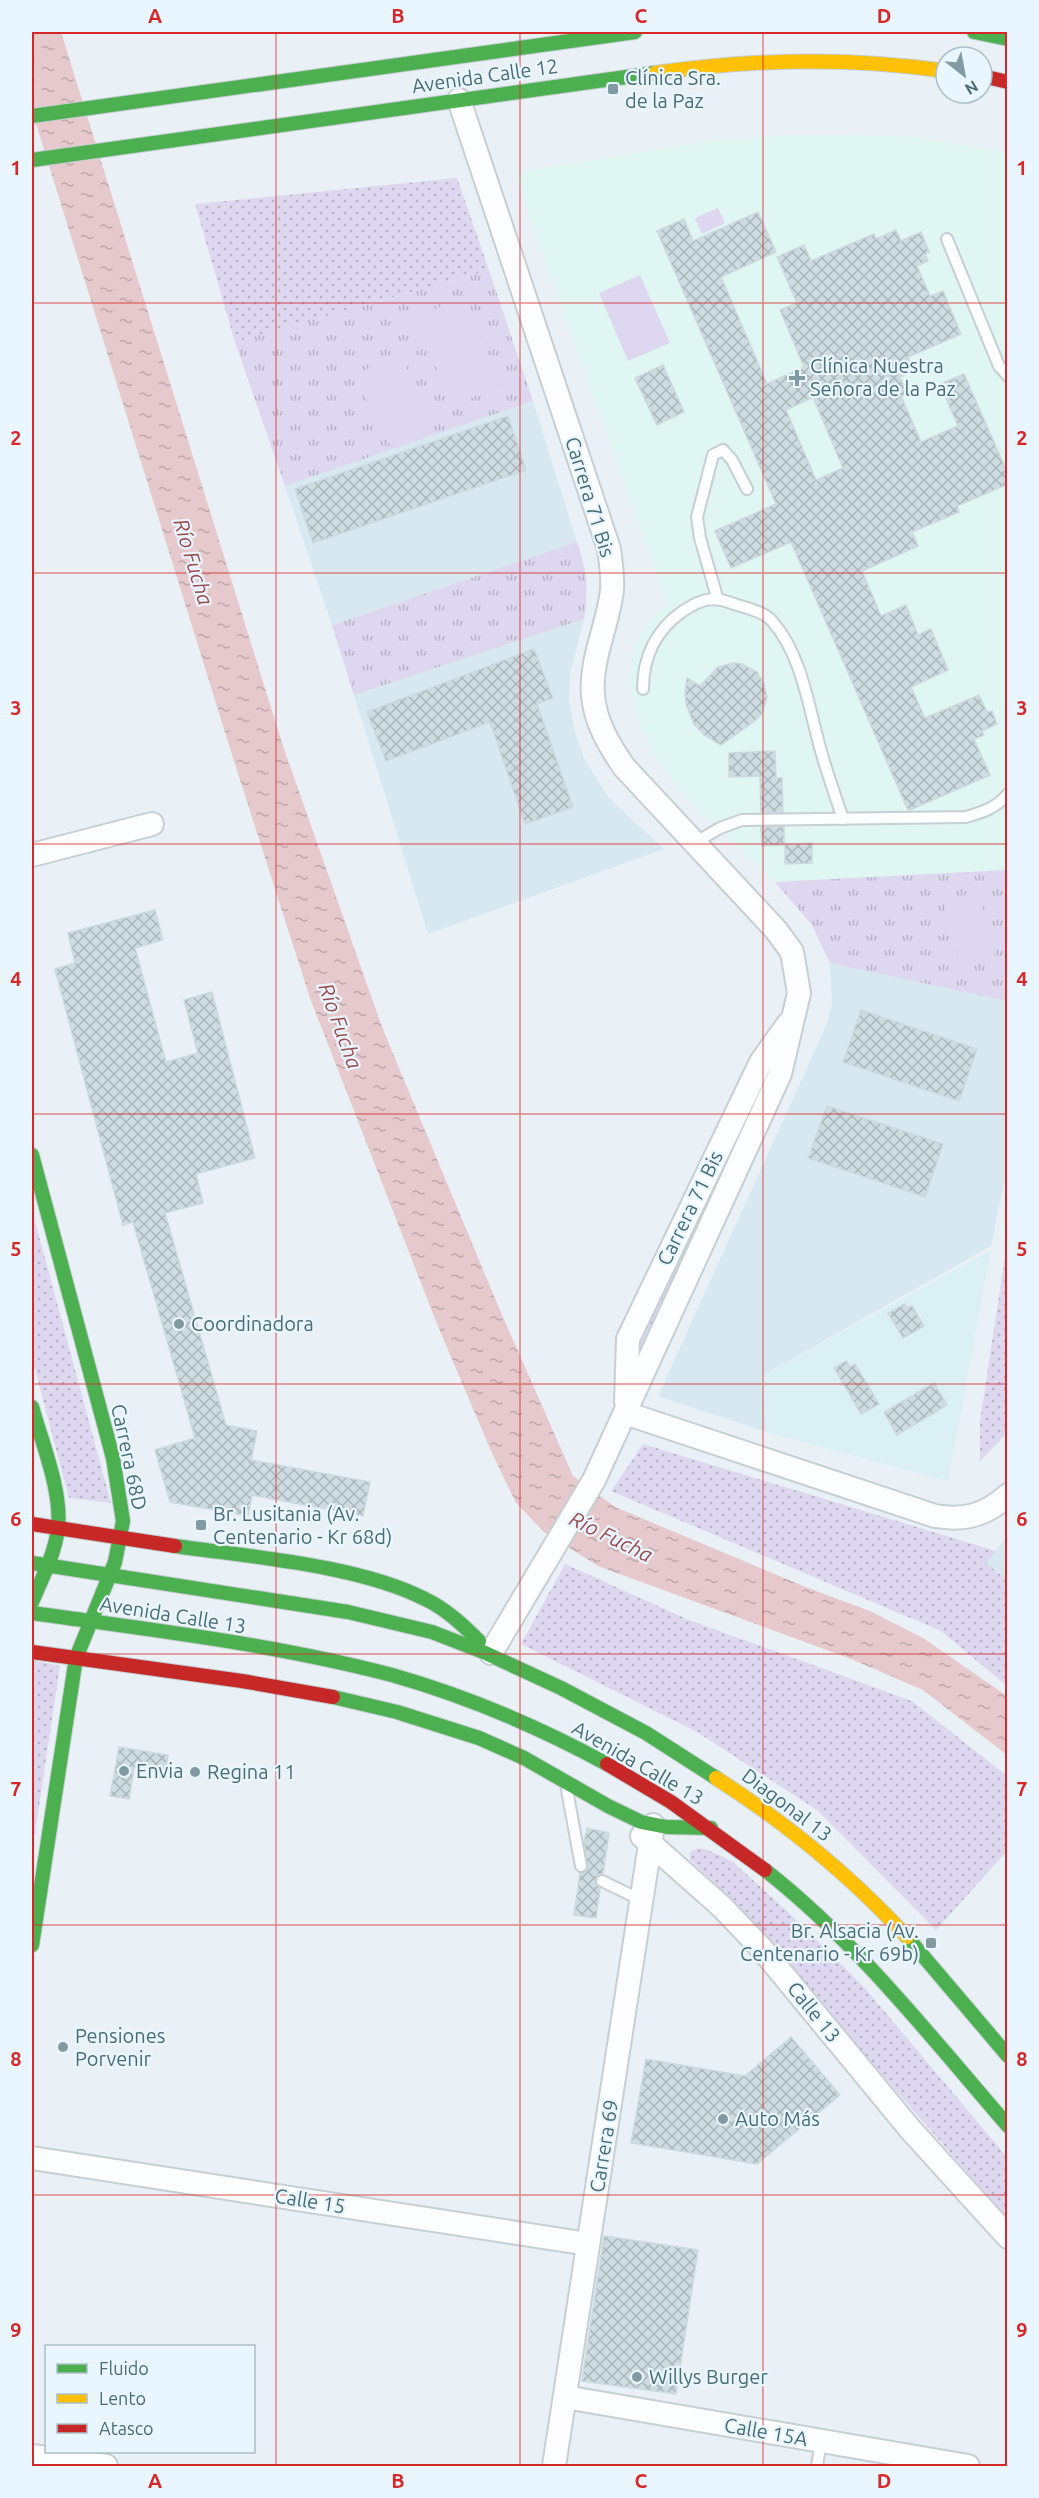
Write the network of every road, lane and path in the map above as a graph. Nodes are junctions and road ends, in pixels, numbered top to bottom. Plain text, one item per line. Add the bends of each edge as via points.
1 (635, 32) edge
2 (974, 32) edge
3 (1008, 39) edge
4 (934, 69) edge
5 (459, 100) junction
6 (32, 116) edge
7 (32, 159) edge
8 (947, 239) dead end
9 (1008, 376) edge
10 (747, 489) dead end
11 (717, 597) junction
12 (643, 689) dead end
13 (1008, 794) edge
14 (843, 819) junction
15 (152, 824) dead end
16 (696, 842) junction
17 (32, 855) edge
18 (32, 1155) edge
19 (32, 1407) edge
20 (625, 1413) junction
21 (1008, 1495) edge
22 (32, 1524) edge
23 (58, 1528) junction
24 (121, 1538) junction
25 (32, 1563) edge
26 (47, 1565) junction
27 (110, 1575) junction
28 (32, 1602) edge
29 (32, 1613) edge
30 (90, 1622) junction
31 (32, 1652) edge
32 (491, 1653) junction
33 (76, 1658) junction
34 (528, 1724) junction
35 (450, 1727) junction
36 (564, 1781) junction
37 (604, 1804) joint
38 (711, 1828) junction
39 (652, 1834) junction
40 (581, 1866) dead end
41 (602, 1881) dead end
42 (641, 1900) junction
43 (32, 1945) edge
44 (1008, 2056) edge
45 (1008, 2126) edge
46 (32, 2158) edge
47 (1008, 2237) edge
48 (588, 2244) junction
49 (565, 2397) junction
50 (821, 2441) junction
51 (32, 2456) edge
52 (106, 2466) edge
53 (554, 2466) edge
54 (817, 2466) edge
55 (968, 2466) edge

1 - 6 main road, Avenida Calle 12
2 - 3 main road
4 - 5 main road, Avenida Calle 12 via 774,60 709,65
5 - 7 main road, Avenida Calle 12
5 - 16 street, Carrera 71 Bis via 609,549 611,592 594,664 593,696 599,723 624,767
8 - 9 lane via 999,366
10 - 11 lane via 723,450 713,455 697,517
11 - 12 lane via 695,604 670,620 646,657
11 - 14 lane via 771,620 791,652
13 - 14 lane via 987,811 966,817
14 - 16 lane via 742,820
15 - 17 street
16 - 20 street, Carrera 71 Bis via 792,952 799,993 794,1016 760,1062 627,1339
18 - 24 main road, Carrera 68D via 113,1458 123,1512
19 - 23 main road via 55,1496
20 - 21 street via 935,1516 974,1516 987,1512
20 - 32 street, Carrera 71 Bis via 594,1480
22 - 23 main road
23 - 24 main road
23 - 26 main road
24 - 27 main road, Carrera 68D
24 - 32 main road via 321,1568 407,1590 457,1620
25 - 26 main road, Avenida Calle 13
26 - 27 main road, Avenida Calle 13
26 - 28 main road
27 - 30 main road, Carrera 68D
27 - 32 main road, Avenida Calle 13 via 397,1622
29 - 30 main road, Avenida Calle 13
30 - 33 main road, Carrera 68D
30 - 34 main road, Avenida Calle 13 via 342,1664 447,1692
31 - 33 main road
32 - 44 main road, Diagonal 13 via 664,1744 732,1787 813,1847 891,1921
33 - 35 main road via 347,1700
33 - 43 main road, Carrera 68D
34 - 35 main road
34 - 38 main road, Avenida Calle 13 via 641,1782
35 - 36 main road via 502,1747
36 - 37 main road
36 - 40 lane
37 - 39 street, Calle 13
38 - 39 main road, Avenida Calle 13
38 - 45 main road via 802,1899 832,1928
39 - 42 street, Carrera 69
39 - 47 street, Calle 13 via 761,1948 910,2129
41 - 42 lane
42 - 48 street, Carrera 69
46 - 48 street, Calle 15
48 - 49 street, Carrera 69
49 - 50 street, Calle 15A
49 - 53 street, Carrera 69
50 - 54 lane
50 - 55 street, Calle 15A
51 - 52 street

